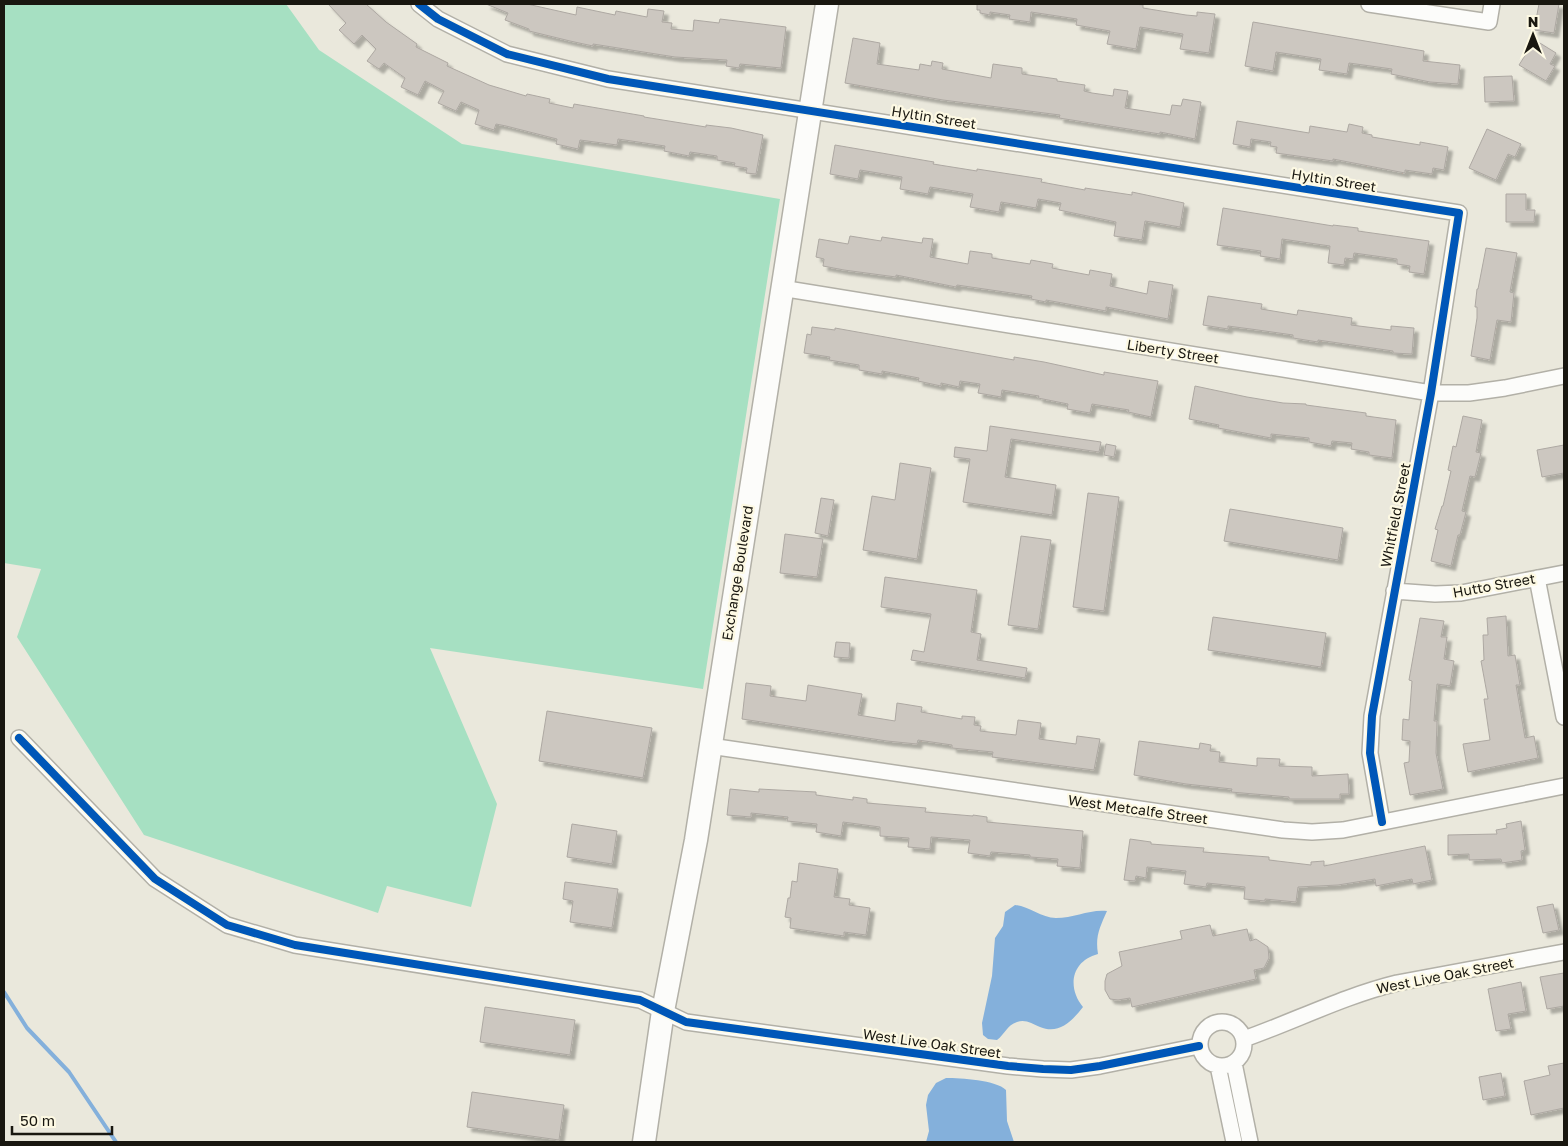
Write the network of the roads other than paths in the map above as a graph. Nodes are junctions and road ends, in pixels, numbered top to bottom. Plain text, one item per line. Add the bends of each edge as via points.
1 (420, 4) edge
2 (827, 4) edge
3 (1369, 4) edge
4 (1492, 4) edge
5 (810, 110) junction
6 (1459, 213) joint
7 (781, 288) junction
8 (1564, 376) edge
9 (1431, 393) junction
10 (1564, 573) edge
11 (1537, 578) junction
12 (1394, 591) junction
13 (1564, 717) edge
14 (19, 738) dead end
15 (710, 746) junction
16 (1564, 786) edge
17 (1382, 822) junction
18 (1564, 952) edge
19 (663, 1010) junction
20 (1244, 1039) junction
21 (1199, 1046) junction
22 (1226, 1064) junction
23 (644, 1142) edge
24 (1234, 1142) edge
25 (1250, 1142) edge

1 - 5 street, Hyltin Street via 438,19 507,54 608,79
2 - 5 street, Exchange Boulevard
3 - 4 street via 1489,22
5 - 6 street, Hyltin Street
5 - 7 street, Exchange Boulevard
6 - 9 street, Whitfield Street
7 - 9 street, Liberty Street
7 - 15 street, Exchange Boulevard
8 - 9 street, Liberty Street via 1478,392
9 - 12 street, Whitfield Street
10 - 11 street, Hutto Street
11 - 12 street, Hutto Street via 1462,593
11 - 13 street
12 - 17 street, Whitfield Street via 1372,716 1370,753
14 - 19 street, West Live Oak Street via 155,879 227,924 295,945 640,1000
15 - 17 street, West Metcalfe Street via 1283,830 1343,830
15 - 19 street, Exchange Boulevard via 696,840
16 - 17 street, West Metcalfe Street
18 - 20 street, West Live Oak Street via 1372,989
19 - 21 street, West Live Oak Street via 686,1022 1043,1069 1100,1066
19 - 23 street, Exchange Boulevard
20 - 21 street via 1229,1022 1214,1022 1203,1032
20 - 22 street via 1242,1052
21 - 22 street via 1211,1064
22 - 24 street
22 - 25 street

